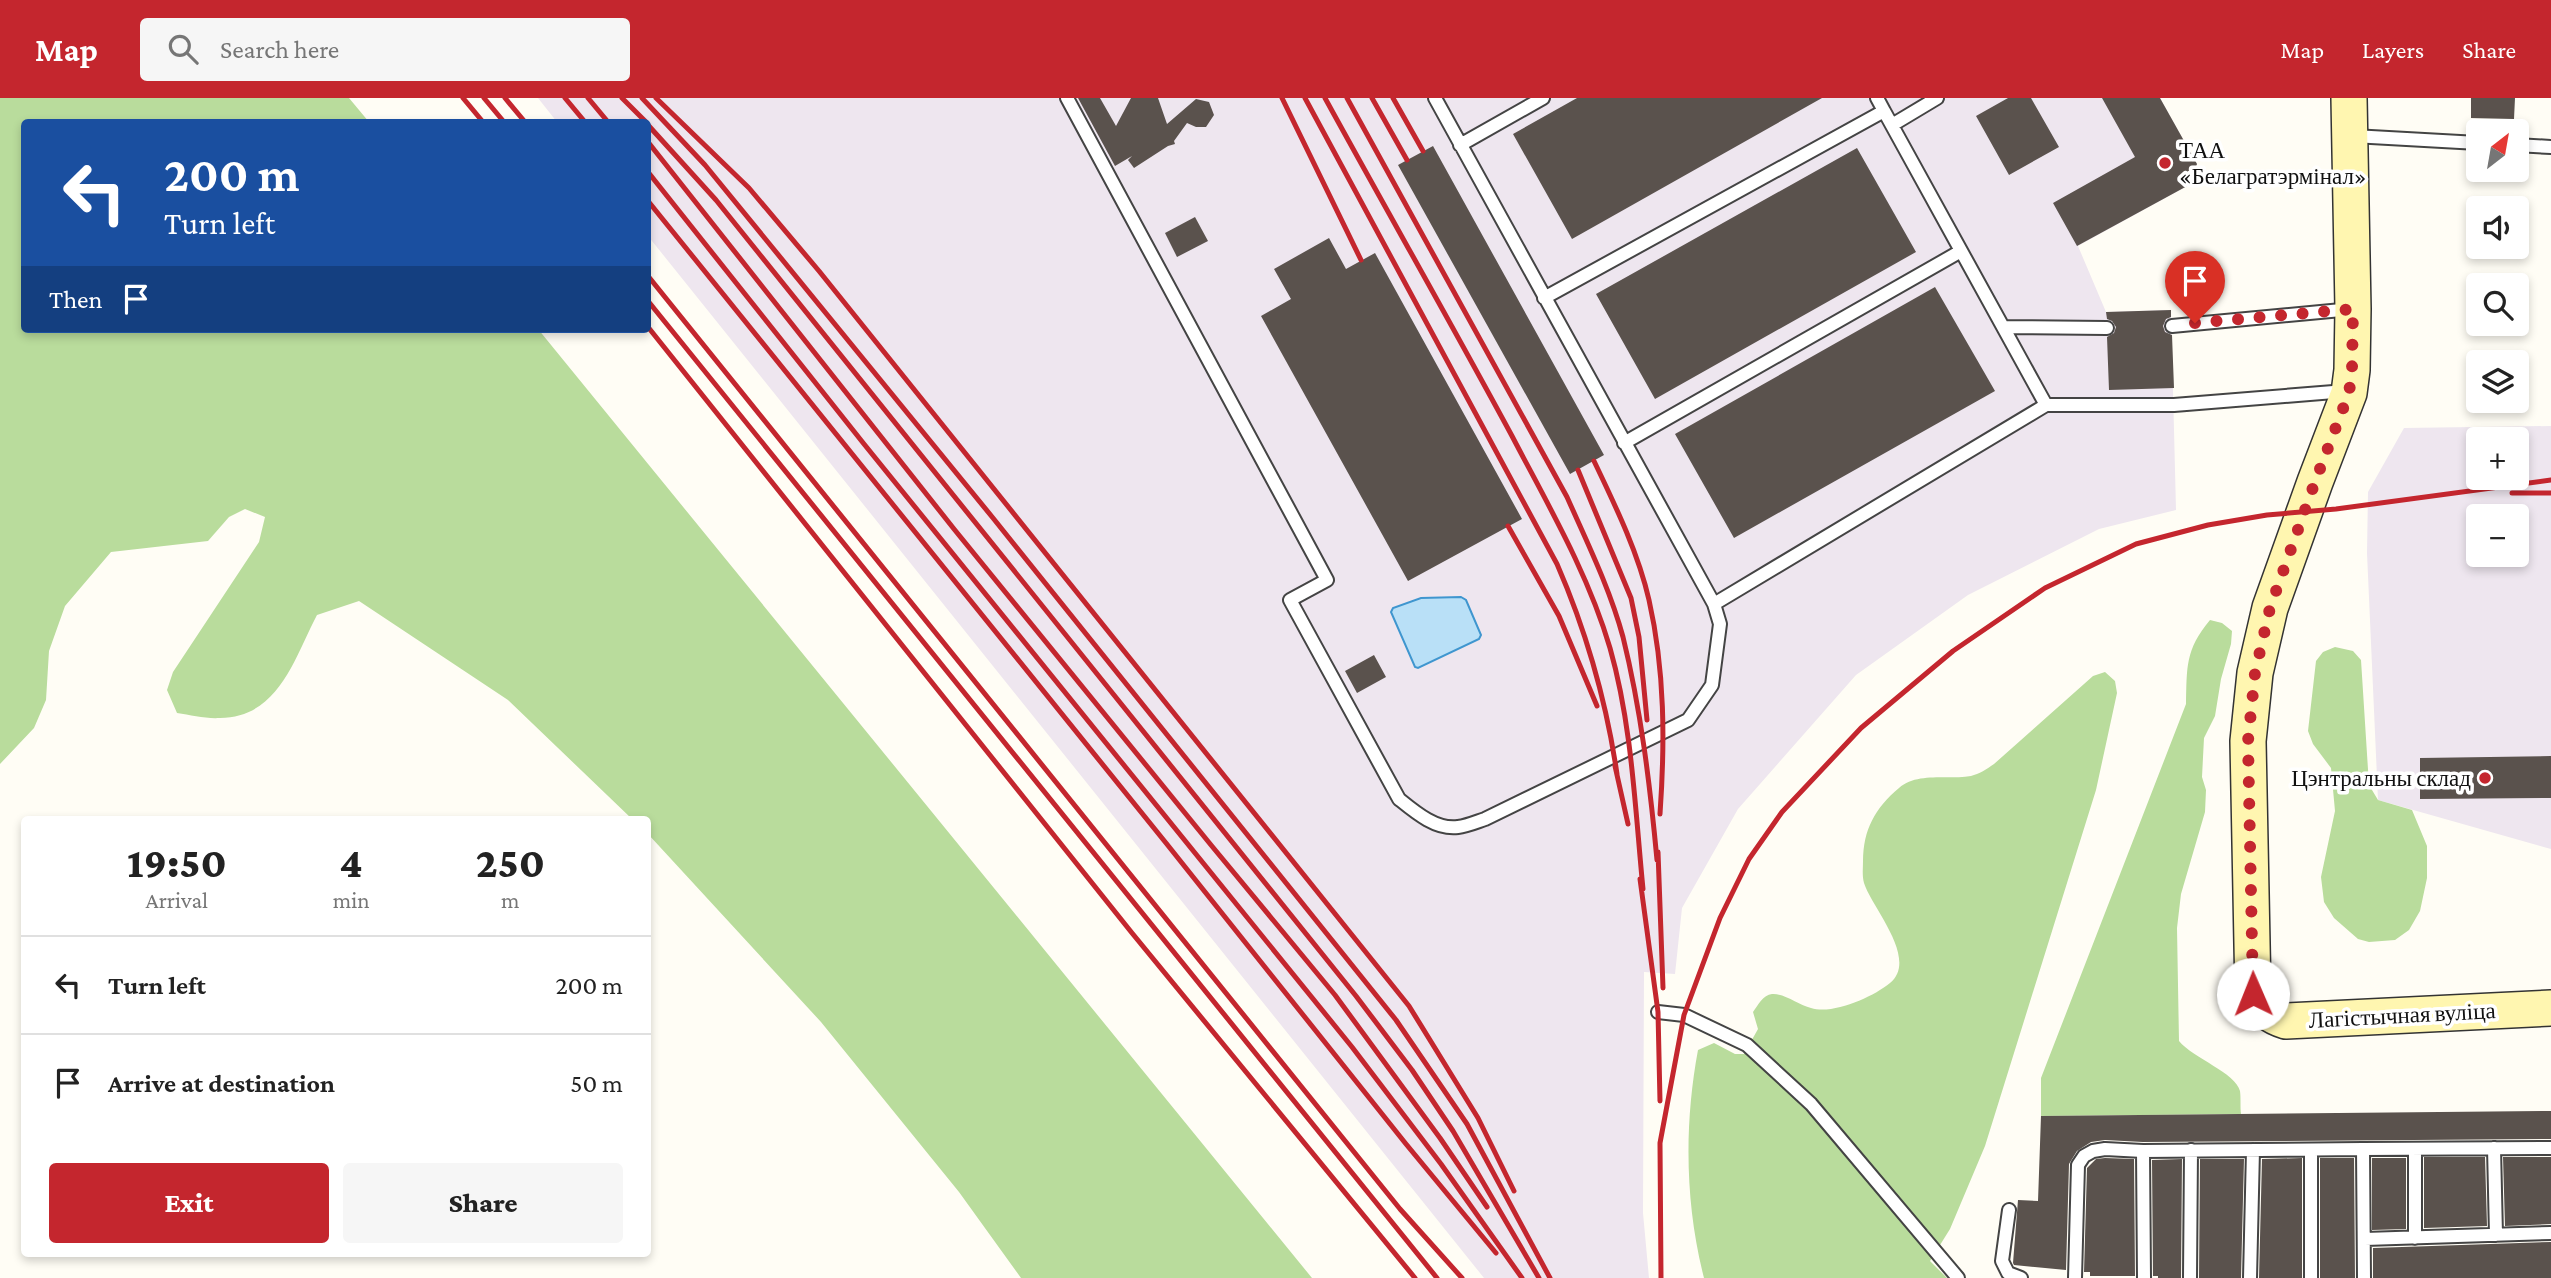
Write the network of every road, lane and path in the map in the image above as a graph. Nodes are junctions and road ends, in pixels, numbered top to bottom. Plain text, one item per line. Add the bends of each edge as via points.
1 (1068, 98) edge
2 (1434, 98) edge
3 (1543, 98) edge
4 (1877, 98) edge
5 (1937, 98) edge
6 (2349, 98) edge
7 (1884, 111) junction
8 (1892, 125) junction
9 (2350, 136) junction
10 (2466, 142) edge
11 (1460, 145) junction
12 (2529, 146) edge
13 (2551, 147) edge
14 (1961, 251) junction
15 (1545, 298) junction
16 (2353, 309) junction
17 (2172, 326) dead end
18 (2003, 327) junction
19 (2107, 328) dead end
20 (2350, 391) junction
21 (2046, 405) junction
22 (1625, 443) junction
23 (1714, 604) junction
24 (2551, 1009) edge
25 (1658, 1012) dead end
26 (2494, 1148) junction
27 (2551, 1148) edge
28 (2363, 1149) junction
29 (2415, 1149) junction
30 (2191, 1150) junction
31 (2253, 1150) junction
32 (2311, 1150) junction
33 (2143, 1151) junction
34 (2009, 1210) dead end
35 (2551, 1233) edge
36 (2496, 1235) junction
37 (2415, 1238) junction
38 (2365, 1239) junction
39 (1958, 1278) edge
40 (2021, 1278) edge
41 (2075, 1278) edge
42 (2144, 1278) edge
43 (2190, 1278) edge
44 (2250, 1278) edge
45 (2311, 1278) edge
46 (2364, 1278) edge

1 - 23 lane via 1327,580 1290,600 1399,799 1418,815 1456,828 1485,819 1688,720 1712,685 1720,624
2 - 11 lane
3 - 11 lane
4 - 7 lane
5 - 8 lane
6 - 9 street, Лагістычная вуліца
7 - 8 lane
7 - 15 lane
8 - 14 lane
9 - 10 lane
9 - 16 street, Лагістычная вуліца
11 - 15 lane
12 - 13 lane
14 - 18 lane
14 - 22 lane
15 - 22 lane
16 - 17 lane
16 - 20 street, Лагістычная вуліца
18 - 19 lane
18 - 21 lane
20 - 21 lane via 2174,405
20 - 24 street, Лагістычная вуліца via 2270,608 2255,673 2248,741 2253,994 2273,1017 2286,1021
21 - 23 lane
22 - 23 lane
25 - 39 lane via 1684,1015 1747,1045 1811,1104
26 - 27 lane
26 - 29 lane
26 - 36 lane
28 - 29 lane
28 - 32 lane
28 - 38 lane
29 - 37 lane
30 - 31 lane
30 - 33 lane
30 - 43 lane
31 - 32 lane
31 - 44 lane
32 - 45 lane
33 - 41 lane via 2093,1151 2078,1165
33 - 42 lane
34 - 40 lane via 2001,1261 2008,1273
35 - 36 lane
36 - 37 lane
37 - 38 lane
38 - 46 lane

